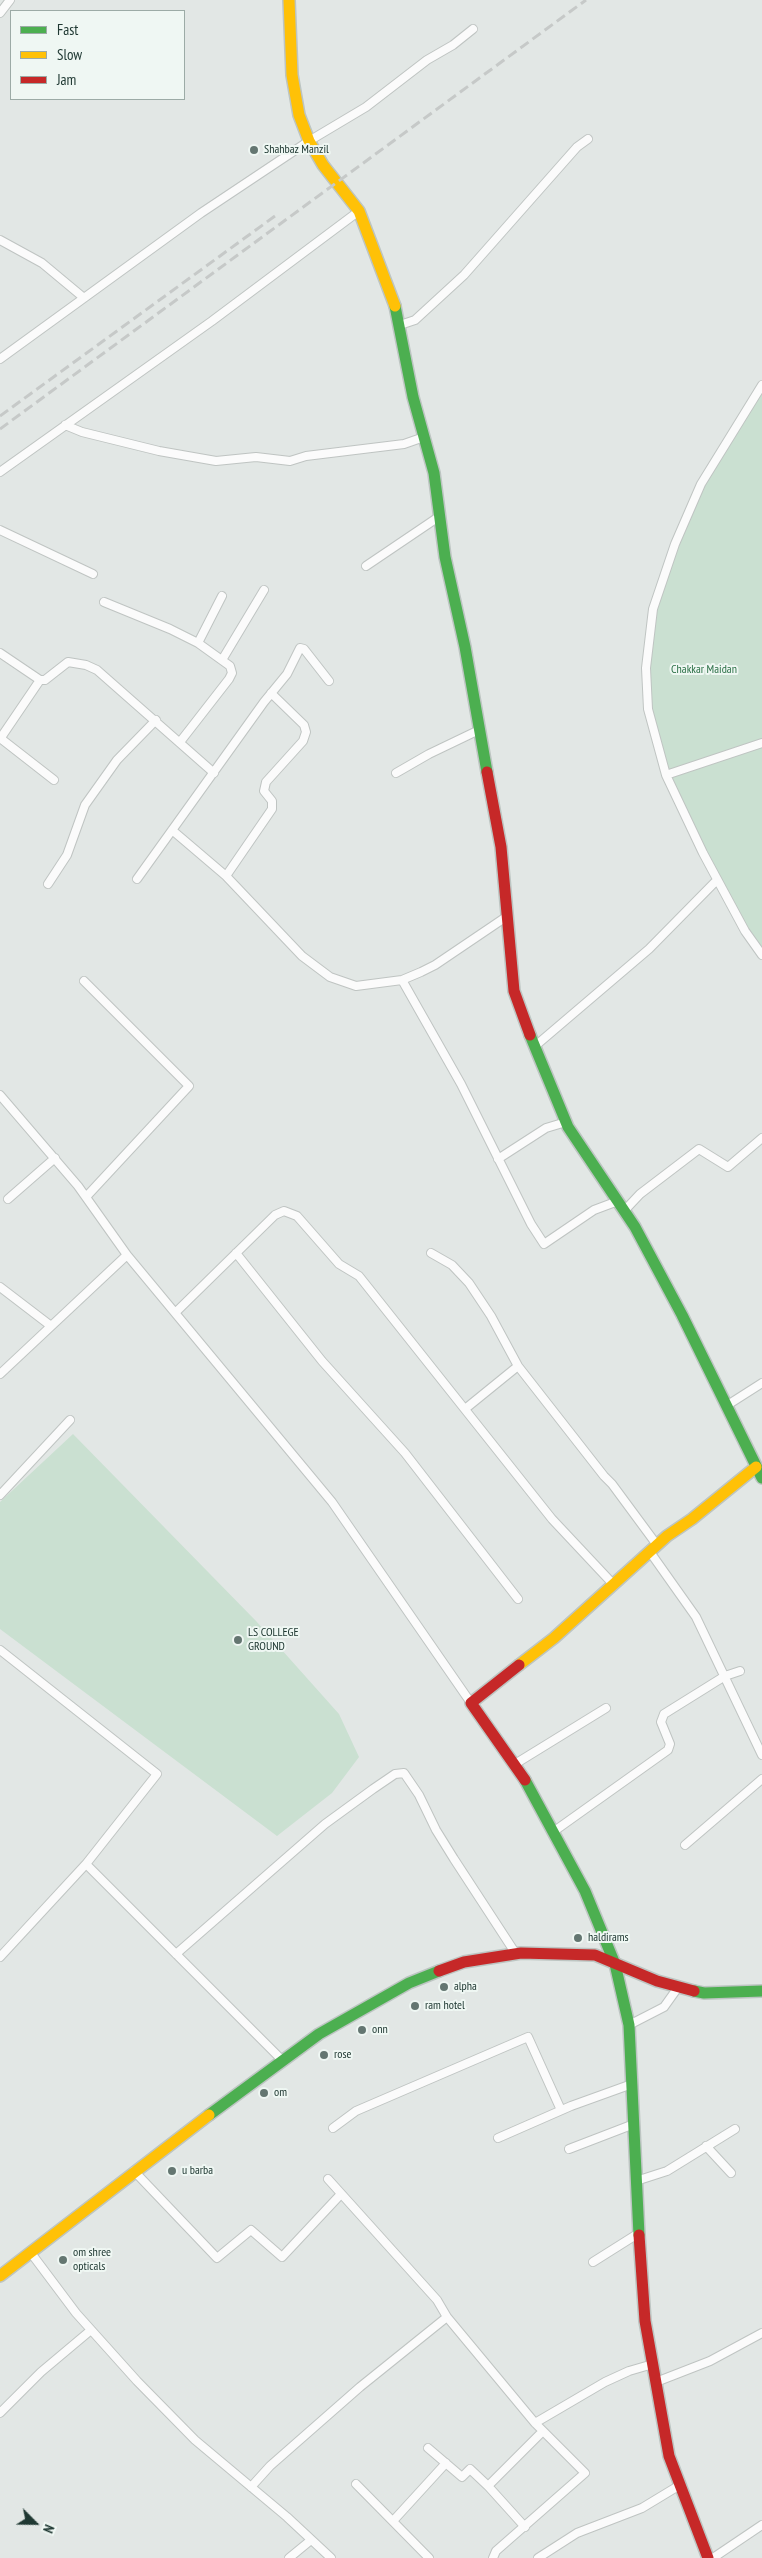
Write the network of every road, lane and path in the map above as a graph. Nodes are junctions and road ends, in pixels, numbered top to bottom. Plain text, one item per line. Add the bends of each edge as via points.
1 (10, 0) edge
2 (289, 0) edge
3 (0, 13) edge
4 (473, 29) dead end
5 (588, 139) dead end
6 (310, 141) junction
7 (359, 211) junction
8 (0, 240) edge
9 (84, 298) junction
10 (400, 325) junction
11 (0, 359) edge
12 (762, 385) edge
13 (65, 425) junction
14 (424, 437) junction
15 (0, 472) edge
16 (440, 516) junction
17 (0, 530) edge
18 (366, 566) dead end
19 (93, 574) dead end
20 (264, 590) dead end
21 (222, 596) dead end
22 (104, 602) dead end
23 (198, 643) junction
24 (0, 653) edge
25 (222, 660) junction
26 (40, 680) junction
27 (329, 681) dead end
28 (271, 693) junction
29 (156, 720) junction
30 (479, 730) junction
31 (0, 738) edge
32 (180, 742) junction
33 (762, 742) edge
34 (214, 773) junction
35 (396, 774) dead end
36 (666, 775) junction
37 (54, 780) dead end
38 (172, 830) junction
39 (226, 876) junction
40 (137, 879) dead end
41 (717, 880) junction
42 (48, 884) dead end
43 (506, 917) junction
44 (762, 955) edge
45 (402, 980) junction
46 (84, 981) dead end
47 (534, 1047) junction
48 (0, 1096) edge
49 (566, 1122) junction
50 (762, 1138) edge
51 (54, 1158) junction
52 (498, 1159) junction
53 (86, 1198) junction
54 (8, 1199) dead end
55 (618, 1201) junction
56 (624, 1211) junction
57 (431, 1252) dead end
58 (236, 1253) junction
59 (127, 1254) junction
60 (0, 1287) edge
61 (176, 1312) junction
62 (51, 1326) junction
63 (518, 1366) junction
64 (0, 1374) edge
65 (762, 1383) edge
66 (726, 1406) junction
67 (465, 1409) junction
68 (70, 1420) dead end
69 (760, 1474) edge
70 (0, 1495) edge
71 (653, 1549) junction
72 (613, 1584) junction
73 (518, 1599) dead end
74 (0, 1650) edge
75 (740, 1671) dead end
76 (725, 1676) junction
77 (471, 1703) junction
78 (606, 1708) dead end
79 (762, 1755) edge
80 (516, 1764) junction
81 (762, 1779) edge
82 (553, 1832) junction
83 (685, 1845) dead end
84 (86, 1864) junction
85 (176, 1954) junction
86 (516, 1954) junction
87 (0, 1957) edge
88 (615, 1964) junction
89 (679, 1986) junction
90 (762, 1991) edge
91 (629, 2025) junction
92 (282, 2061) junction
93 (632, 2084) junction
94 (561, 2110) junction
95 (634, 2124) junction
96 (333, 2128) dead end
97 (735, 2129) dead end
98 (498, 2138) dead end
99 (706, 2146) junction
100 (570, 2149) dead end
101 (134, 2171) junction
102 (731, 2173) dead end
103 (328, 2179) dead end
104 (636, 2181) junction
105 (342, 2194) junction
106 (639, 2233) junction
107 (31, 2253) junction
108 (593, 2262) dead end
109 (0, 2276) edge
110 (447, 2317) junction
111 (91, 2330) junction
112 (762, 2333) edge
113 (653, 2364) junction
114 (656, 2382) junction
115 (0, 2413) edge
116 (535, 2423) junction
117 (543, 2431) junction
118 (428, 2448) dead end
119 (446, 2463) junction
120 (356, 2484) dead end
121 (680, 2485) junction
122 (488, 2486) junction
123 (251, 2487) junction
124 (393, 2521) junction
125 (762, 2525) edge
126 (525, 2527) junction
127 (311, 2540) junction
128 (289, 2558) edge
129 (330, 2558) edge
130 (429, 2558) edge
131 (493, 2558) edge
132 (538, 2558) edge
133 (708, 2558) edge
134 (713, 2558) edge

1 - 3 street
2 - 6 street via 292,75 299,115
4 - 6 street via 366,107
5 - 10 street via 577,147 464,275 415,320
6 - 7 street via 323,165
6 - 9 street via 201,213
7 - 10 street
7 - 13 street
8 - 9 street via 42,263
9 - 11 street
10 - 14 street
12 - 36 street via 701,484 675,544 653,609 646,668 648,709
13 - 14 street via 159,451 216,461 256,456 290,461 306,456 404,444
13 - 15 street
14 - 16 street via 434,473
16 - 18 street
16 - 30 street
17 - 19 street
20 - 25 street
21 - 23 street
22 - 23 street via 170,628
23 - 25 street
24 - 26 street
25 - 32 street via 230,666 232,673 229,679
26 - 29 street via 45,680 68,662 86,665 97,670
26 - 31 street
27 - 28 street via 300,648 287,674
28 - 34 street
28 - 39 street via 304,725 306,732 303,741 266,782 264,790 272,801 272,809
29 - 32 street
29 - 42 street via 117,760 85,805 67,855
30 - 35 street
30 - 43 street via 501,847
31 - 37 street
32 - 34 street
33 - 36 street
34 - 38 street
36 - 41 street
38 - 39 street
38 - 40 street
39 - 45 street via 291,946 330,977 356,986
41 - 44 street
41 - 47 street via 648,948
43 - 45 street via 435,965
43 - 47 street via 514,991
45 - 52 street via 490,1138
46 - 53 street via 189,1086
47 - 49 street
48 - 51 street
49 - 52 street via 546,1128
49 - 55 street
50 - 56 street via 728,1167 699,1149 640,1194
51 - 53 street
51 - 54 street
52 - 55 street via 544,1244 594,1210
53 - 59 street
55 - 56 street
56 - 66 street via 682,1315
57 - 63 street via 452,1265 469,1283
58 - 61 street
58 - 67 street via 275,1215 284,1211 297,1216 339,1264 359,1276
58 - 73 street via 315,1352 405,1453
59 - 61 street
59 - 62 street
60 - 62 street
61 - 77 street via 332,1502
62 - 64 street
63 - 67 street
63 - 71 street via 612,1484
65 - 66 street
66 - 69 street
67 - 72 street via 552,1519
68 - 70 street
69 - 71 street
71 - 72 street
71 - 76 street via 693,1612
72 - 77 street via 554,1638
74 - 84 street via 157,1774
75 - 76 street
76 - 79 street
76 - 82 street via 664,1714 661,1722 670,1744 668,1750
77 - 80 street
78 - 80 street
80 - 82 street
81 - 83 street
82 - 88 street via 592,1904
84 - 85 street
84 - 87 street
85 - 86 street via 325,1824 396,1774 404,1773 449,1852
85 - 92 street
86 - 88 street via 595,1955
86 - 92 street via 464,1962 409,1983 319,2034
88 - 89 street
88 - 91 street
89 - 90 street via 704,1992
89 - 91 street via 664,2007
91 - 93 street
92 - 101 street
93 - 94 street
93 - 95 street
94 - 96 street via 528,2037 430,2077 356,2112
94 - 98 street
95 - 100 street
95 - 104 street
97 - 99 street
99 - 102 street
99 - 104 street via 667,2171
101 - 105 street via 217,2258 251,2230 282,2257
101 - 107 street
103 - 105 street
104 - 106 street
105 - 110 street via 437,2300
106 - 108 street
106 - 113 street via 645,2321
107 - 109 street
107 - 111 street
110 - 116 street
110 - 123 street via 360,2387 270,2466
111 - 115 street via 41,2372
111 - 123 street via 195,2440
112 - 114 street via 710,2361
113 - 114 street
113 - 116 street via 605,2382
114 - 121 street via 669,2456
116 - 117 street
117 - 122 street
117 - 126 street via 586,2473
118 - 119 street
119 - 122 street via 462,2477 470,2470
119 - 124 street
120 - 124 street
121 - 132 street via 642,2508 577,2533
121 - 133 street
122 - 126 street
123 - 127 street
124 - 130 street
125 - 134 street
126 - 131 street via 496,2551
127 - 128 street
127 - 129 street

